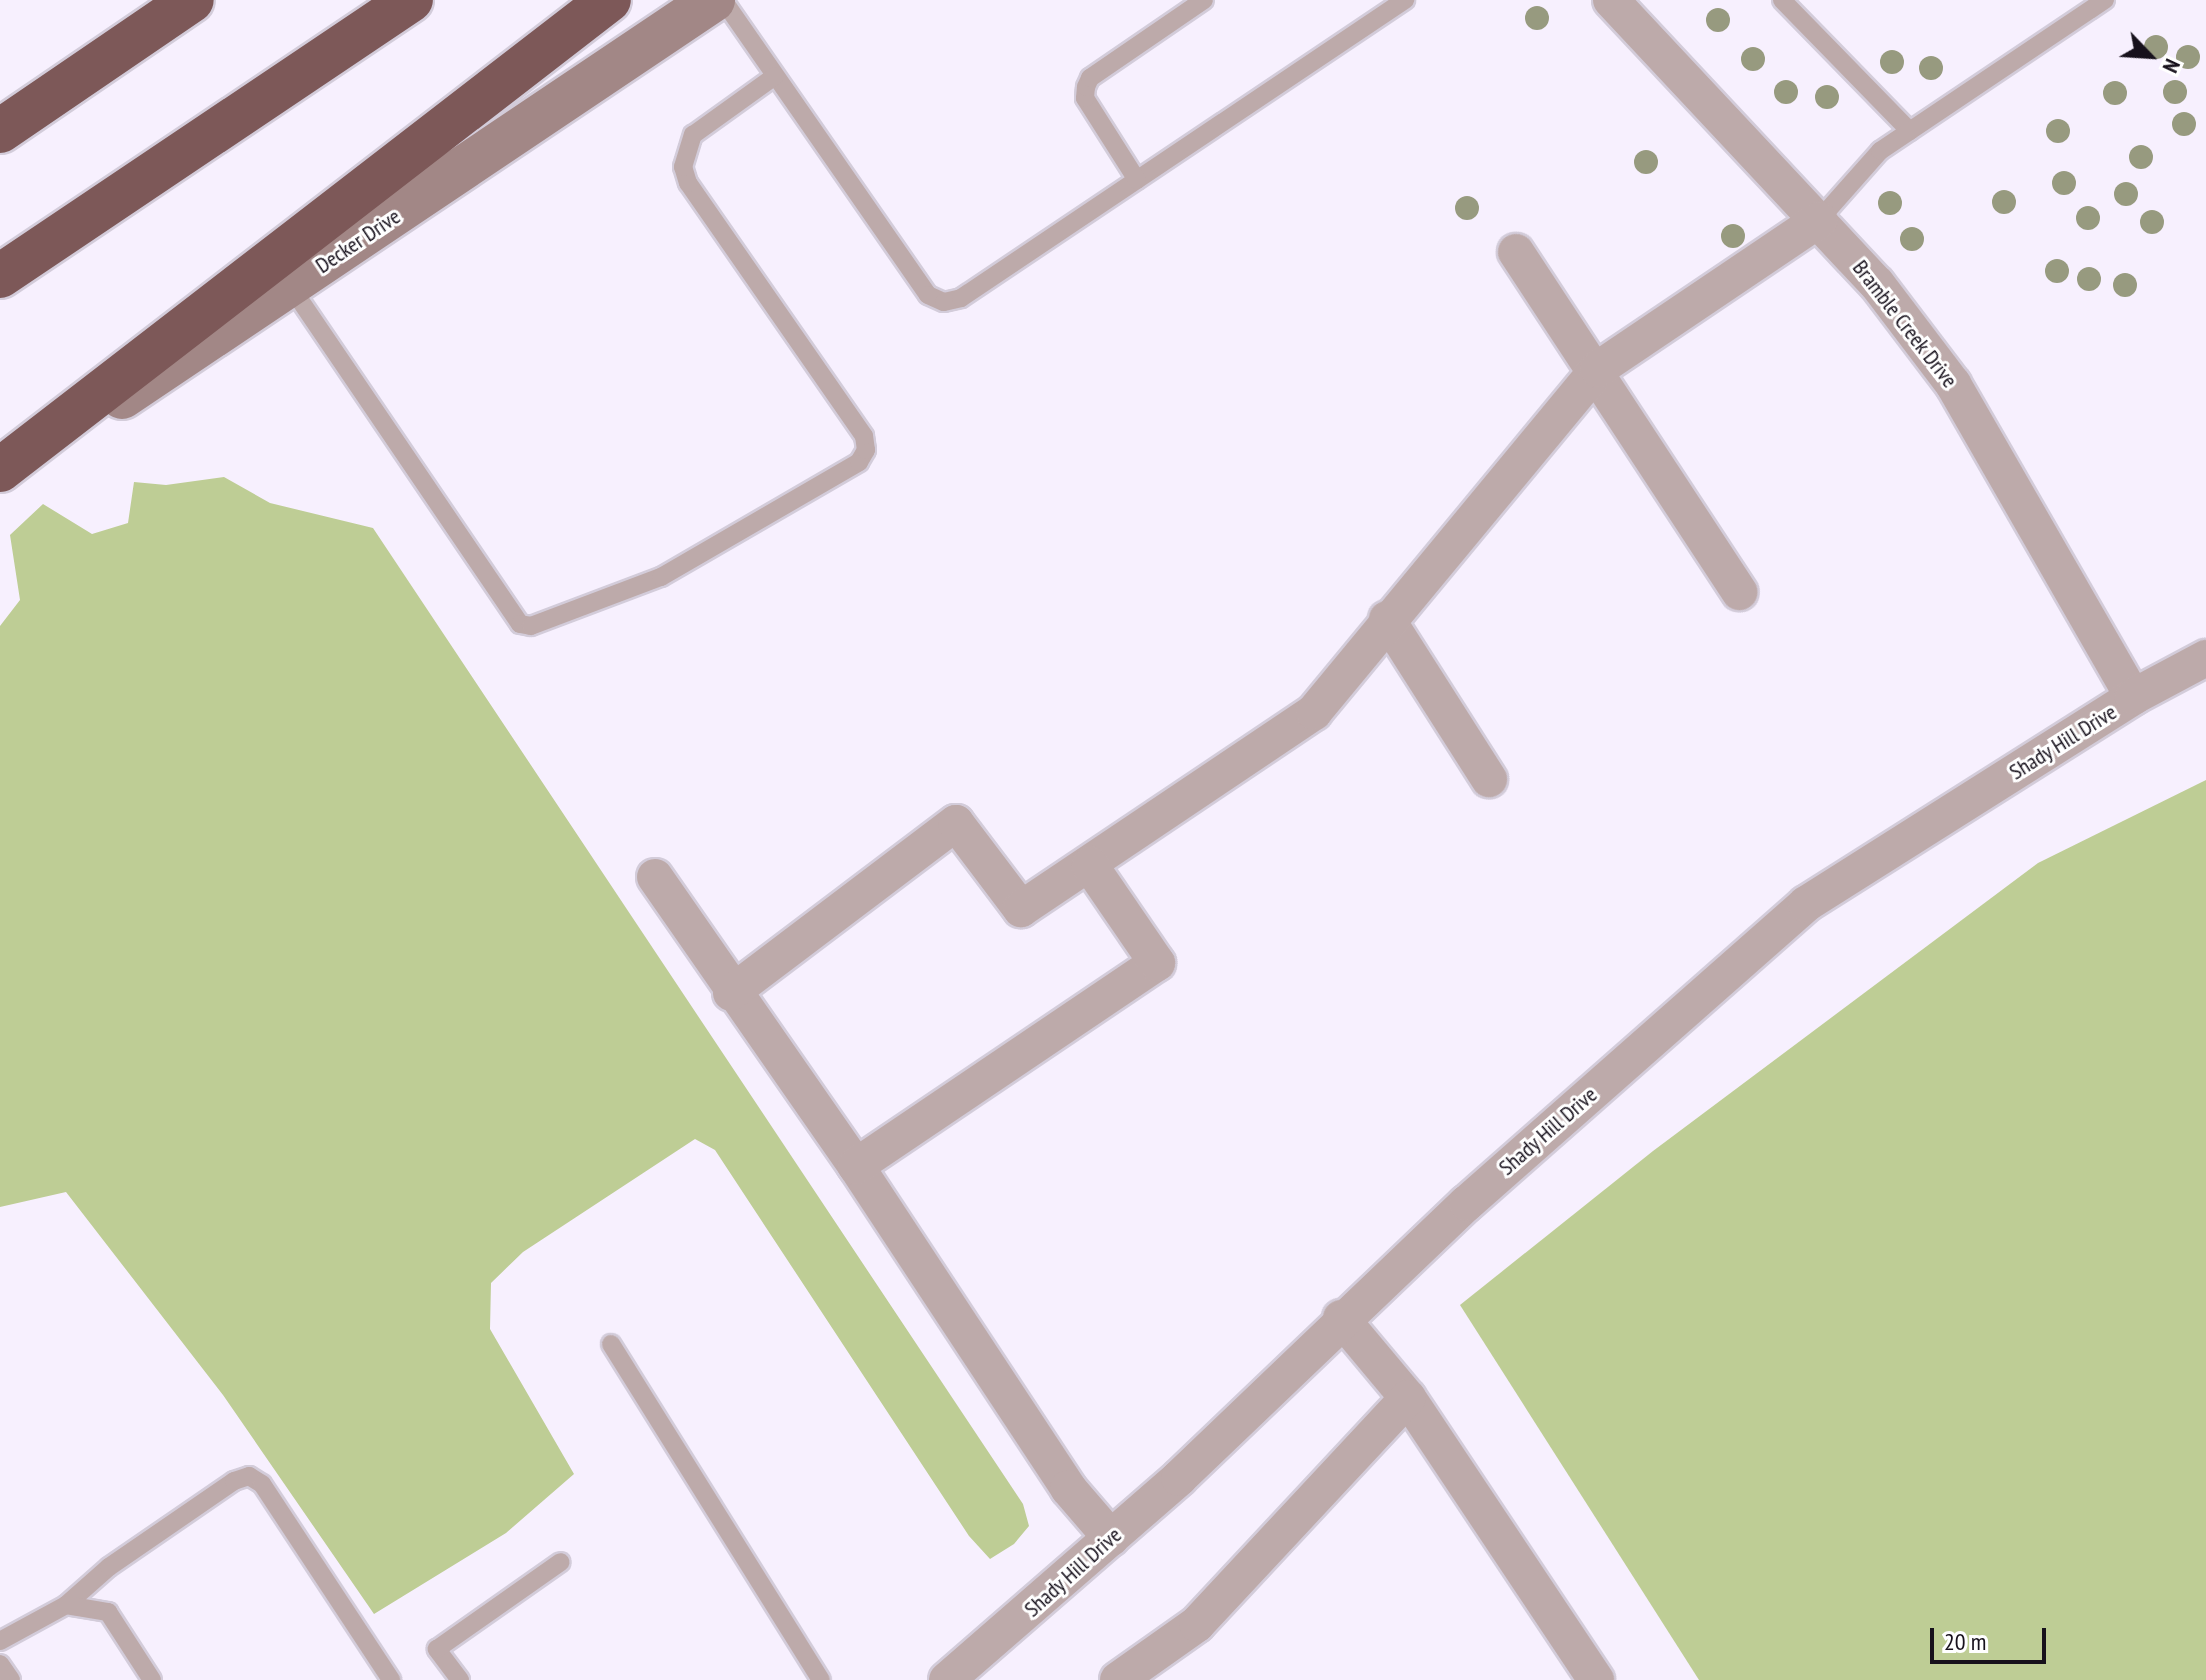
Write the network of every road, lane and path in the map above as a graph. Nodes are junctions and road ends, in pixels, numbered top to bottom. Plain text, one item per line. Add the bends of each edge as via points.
1 (192, 0) edge
2 (411, 0) edge
3 (609, 0) edge
4 (713, 0) edge
5 (723, 0) edge
6 (1204, 0) edge
7 (1405, 0) edge
8 (1611, 0) edge
9 (1782, 0) edge
10 (2105, 0) edge
11 (775, 76) junction
12 (0, 131) edge
13 (1910, 131) junction
14 (1137, 180) junction
15 (1819, 220) junction
16 (1516, 252) dead end
17 (0, 276) edge
18 (291, 287) junction
19 (1598, 369) junction
20 (0, 470) edge
21 (0, 477) edge
22 (1739, 592) dead end
23 (1387, 619) junction
24 (2206, 658) edge
25 (2133, 697) junction
26 (1489, 779) dead end
27 (1090, 865) junction
28 (655, 877) dead end
29 (731, 993) junction
30 (856, 1166) junction
31 (1341, 1318) junction
32 (611, 1344) dead end
33 (1408, 1398) junction
34 (1111, 1538) junction
35 (561, 1562) dead end
36 (66, 1605) junction
37 (0, 1641) edge
38 (0, 1664) edge
39 (11, 1680) edge
40 (152, 1680) edge
41 (391, 1680) edge
42 (460, 1680) edge
43 (821, 1680) edge
44 (947, 1680) edge
45 (1118, 1680) edge
46 (1596, 1680) edge

1 - 12 highway
2 - 17 highway
3 - 20 highway
4 - 18 main road, Decker Drive
5 - 11 lane
6 - 14 lane via 1090,78 1086,87 1085,98
7 - 14 lane
8 - 15 street, Bramble Creek Drive
9 - 13 lane
10 - 13 lane
11 - 14 lane via 928,295 944,302 961,298
11 - 18 lane via 693,135 683,167 688,183 864,436 866,450 859,462 834,478 661,577 531,626 520,624
13 - 15 lane via 1880,151
15 - 19 street
15 - 25 street, Bramble Creek Drive via 1877,284 1953,384
16 - 19 street
18 - 21 main road, Decker Drive
19 - 22 street
19 - 23 street
23 - 26 street
23 - 27 street via 1314,712
24 - 25 street, Shady Hill Drive
25 - 31 street, Shady Hill Drive via 1806,904
27 - 29 street via 1021,909 956,823
27 - 30 street via 1157,963
28 - 29 street
29 - 30 street
30 - 34 street via 1068,1488
31 - 33 street
31 - 34 street, Shady Hill Drive
32 - 43 lane
33 - 45 street via 1197,1624
33 - 46 street
34 - 44 street, Shady Hill Drive
35 - 42 lane via 437,1649
36 - 37 lane
36 - 40 lane via 108,1612
36 - 41 lane via 109,1567 249,1476 262,1484
38 - 39 lane

